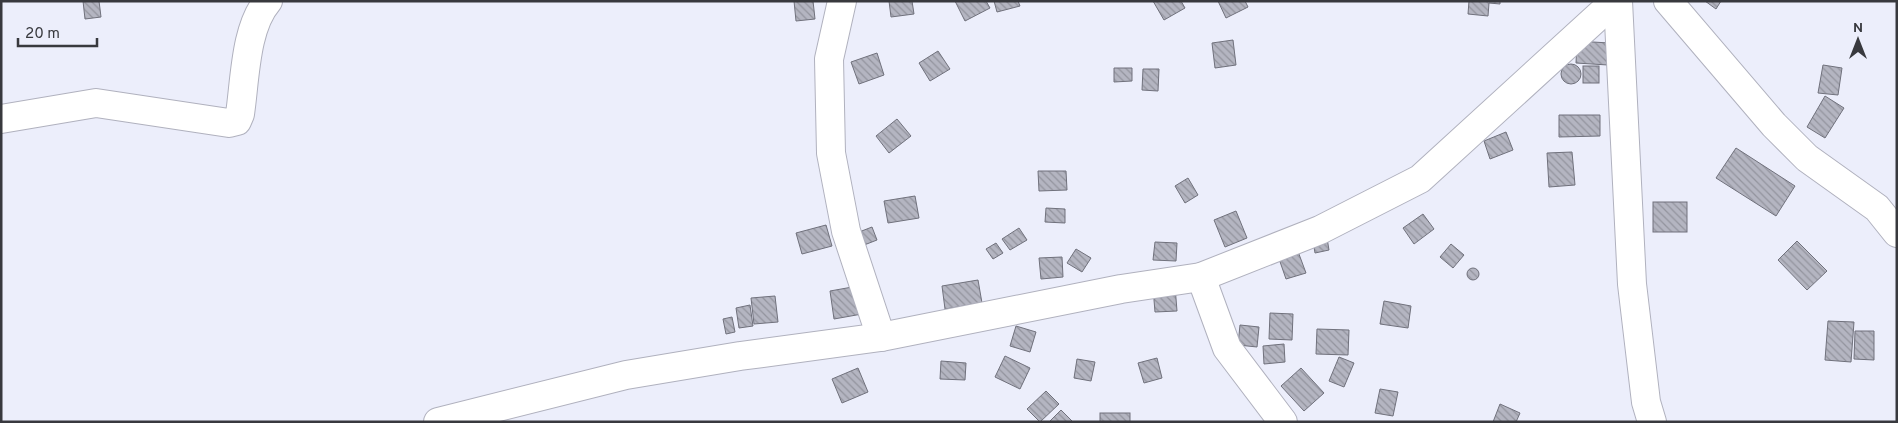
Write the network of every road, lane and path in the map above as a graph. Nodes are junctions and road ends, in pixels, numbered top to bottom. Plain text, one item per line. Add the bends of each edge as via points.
1 (268, 1) edge
2 (842, 1) edge
3 (1616, 1) edge
4 (1668, 1) edge
5 (1, 119) edge
6 (1897, 233) edge
7 (1201, 277) junction
8 (882, 337) junction
9 (438, 422) edge
10 (1283, 422) edge
11 (1652, 422) edge

1 - 5 street via 252,32 237,121 229,124 96,103
2 - 8 street via 829,59 831,153 846,231
3 - 7 street via 1420,179 1320,230
3 - 11 street via 1632,284 1646,402
4 - 6 street via 1794,145 1877,208
7 - 8 street via 1121,289
7 - 10 street via 1227,348
8 - 9 street via 626,375

